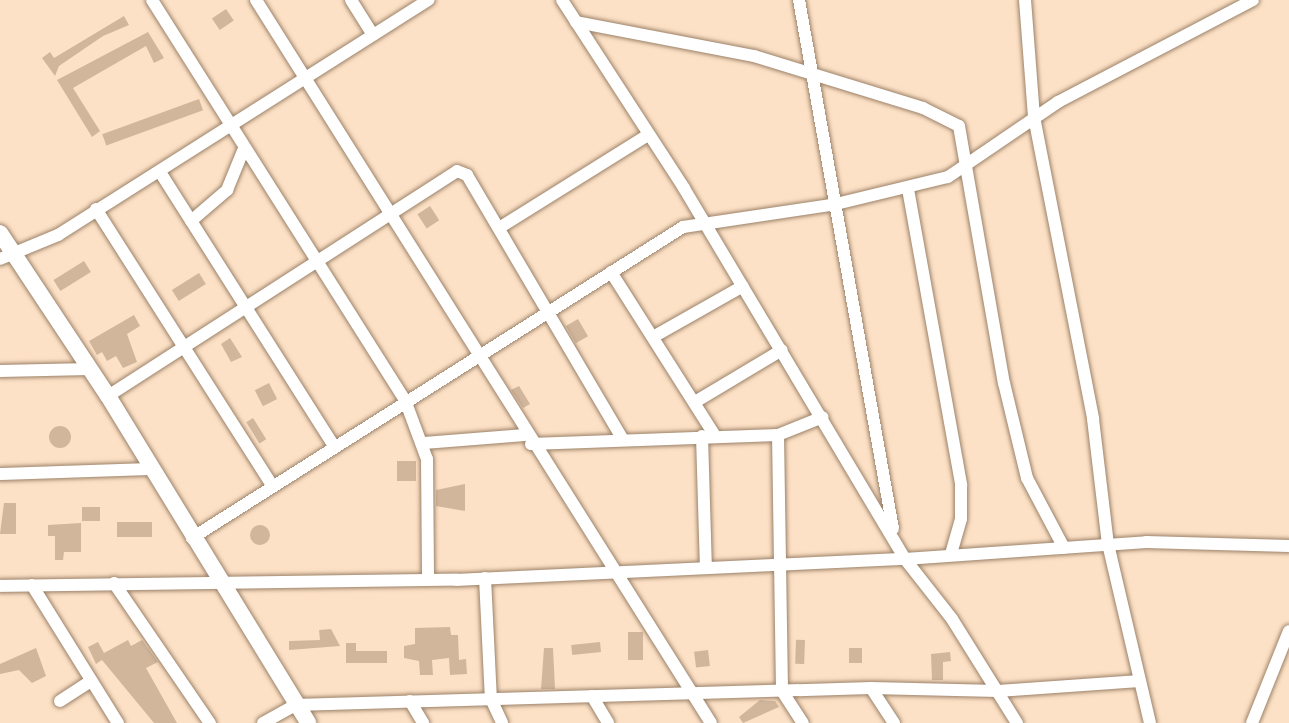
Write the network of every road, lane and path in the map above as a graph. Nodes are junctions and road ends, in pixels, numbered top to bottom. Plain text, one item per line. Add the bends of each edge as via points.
1 (152, 0) edge
2 (256, 0) edge
3 (351, 0) edge
4 (429, 0) edge
5 (562, 0) edge
6 (799, 0) edge
7 (1024, 0) edge
8 (1254, 0) edge
9 (576, 22) junction
10 (373, 35) junction
11 (812, 73) junction
12 (304, 77) junction
13 (1034, 117) junction
14 (229, 126) junction
15 (646, 136) junction
16 (243, 151) junction
17 (969, 167) junction
18 (160, 172) junction
19 (908, 189) junction
20 (836, 204) junction
21 (96, 209) junction
22 (388, 216) junction
23 (191, 221) junction
24 (705, 222) junction
25 (499, 228) junction
26 (0, 233) edge
27 (8, 257) edge
28 (315, 262) junction
29 (611, 272) junction
30 (743, 286) junction
31 (244, 307) junction
32 (549, 309) junction
33 (653, 337) junction
34 (182, 346) junction
35 (782, 350) junction
36 (475, 354) junction
37 (90, 369) junction
38 (0, 371) edge
39 (108, 396) junction
40 (405, 400) junction
41 (695, 402) junction
42 (823, 417) junction
43 (778, 435) junction
44 (702, 436) junction
45 (715, 436) junction
46 (622, 438) junction
47 (528, 440) junction
48 (424, 444) junction
49 (334, 446) junction
50 (151, 469) junction
51 (0, 474) edge
52 (272, 485) junction
53 (192, 538) junction
54 (896, 542) junction
55 (1108, 544) junction
56 (1289, 546) edge
57 (1064, 548) junction
58 (951, 554) junction
59 (905, 559) junction
60 (780, 565) junction
61 (706, 568) junction
62 (616, 574) junction
63 (485, 578) junction
64 (216, 580) junction
65 (428, 580) junction
66 (114, 583) junction
67 (32, 585) junction
68 (0, 586) edge
69 (1289, 631) edge
70 (91, 681) junction
71 (1140, 681) junction
72 (871, 688) junction
73 (783, 691) junction
74 (998, 691) junction
75 (694, 694) junction
76 (592, 696) junction
77 (490, 699) junction
78 (60, 700) dead end
79 (410, 701) junction
80 (295, 705) junction
81 (118, 723) edge
82 (210, 723) edge
83 (263, 723) edge
84 (308, 723) edge
85 (423, 723) edge
86 (502, 723) edge
87 (608, 723) edge
88 (711, 723) edge
89 (803, 723) edge
90 (894, 723) edge
91 (1017, 723) edge
92 (1150, 723) edge
93 (1252, 723) edge

1 - 14 street
2 - 12 street
3 - 10 street
4 - 10 street
5 - 9 street
6 - 11 street
7 - 13 street
8 - 13 street
9 - 11 street via 697,43
9 - 15 street
10 - 12 street
11 - 17 street via 948,116 959,126
11 - 20 street
12 - 14 street
12 - 22 street
13 - 17 street
13 - 55 street via 1093,418
14 - 16 street
14 - 18 street
15 - 24 street
15 - 25 street
16 - 23 street via 227,190
16 - 28 street
17 - 19 street
17 - 57 street via 997,345 1027,478
18 - 21 street
18 - 23 street
19 - 20 street
19 - 58 street via 961,485 961,519
20 - 24 street
20 - 54 street
21 - 27 street
21 - 34 street
22 - 25 street via 457,171 467,175
22 - 28 street
22 - 36 street
23 - 31 street
24 - 29 street via 682,227
24 - 30 street
25 - 32 street
26 - 27 street
27 - 37 street
28 - 31 street
28 - 40 street
29 - 32 street
29 - 33 street
30 - 33 street
30 - 35 street
31 - 34 street
31 - 49 street
32 - 36 street
32 - 46 street
33 - 41 street
34 - 39 street
34 - 52 street
35 - 41 street
35 - 42 street
36 - 40 street
36 - 47 street
37 - 38 street
37 - 39 street
39 - 50 street
40 - 48 street
40 - 49 street
41 - 45 street
42 - 43 street
42 - 54 street
43 - 45 street
43 - 60 street
44 - 45 street
44 - 46 street
44 - 61 street
46 - 47 street
47 - 48 street
47 - 62 street
48 - 65 street
49 - 52 street
50 - 51 street
50 - 53 street
52 - 53 street
53 - 64 street
54 - 59 street
55 - 56 street
55 - 57 street
55 - 71 street
57 - 58 street
58 - 59 street
59 - 60 street
59 - 74 street
60 - 61 street
60 - 73 street
61 - 62 street
62 - 63 street
62 - 75 street
63 - 65 street
63 - 77 street
64 - 65 street
64 - 66 street
64 - 80 street
66 - 67 street
66 - 82 street
67 - 68 street
67 - 70 street
69 - 93 street
70 - 78 street
70 - 81 street
71 - 74 street
71 - 92 street
72 - 73 street
72 - 74 street
72 - 90 street
73 - 75 street
73 - 89 street
74 - 91 street
75 - 76 street
75 - 88 street
76 - 77 street
76 - 87 street
77 - 79 street
77 - 86 street
79 - 80 street
79 - 85 street
80 - 83 street
80 - 84 street

